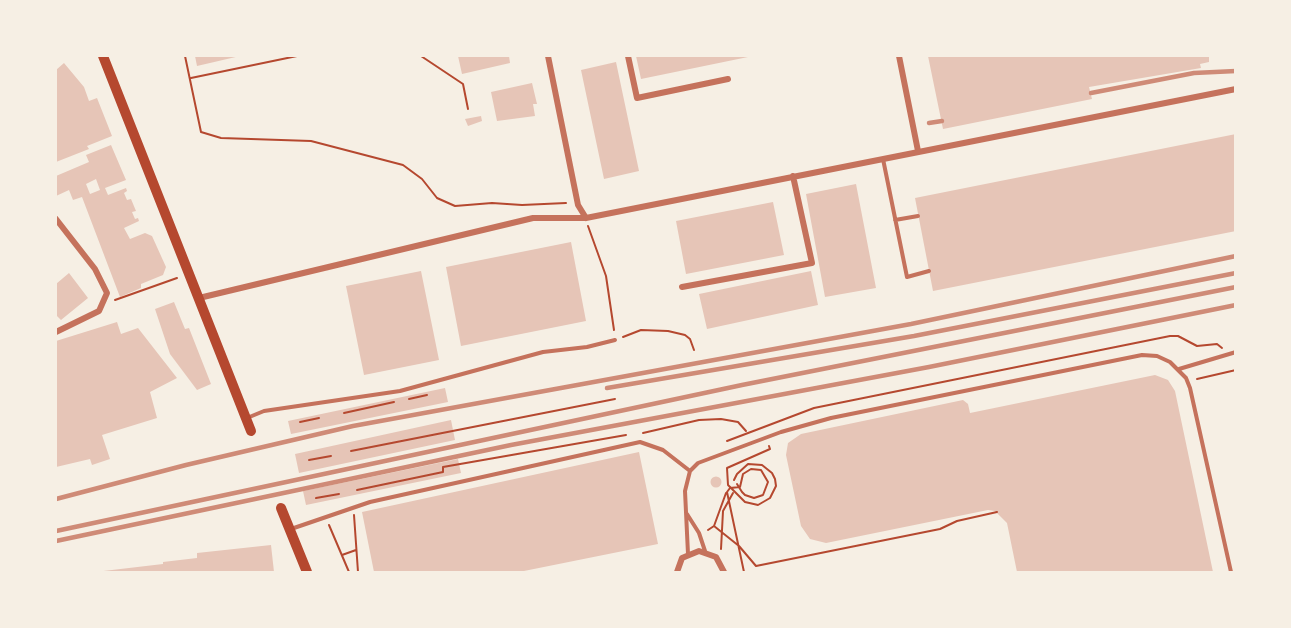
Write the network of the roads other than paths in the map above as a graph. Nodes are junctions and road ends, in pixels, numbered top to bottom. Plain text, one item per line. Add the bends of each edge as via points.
1 (103, 56) edge
2 (548, 56) edge
3 (628, 56) edge
4 (899, 56) edge
5 (728, 79) dead end
6 (1236, 89) edge
7 (918, 151) junction
8 (883, 158) junction
9 (794, 176) junction
10 (918, 216) dead end
11 (586, 218) junction
12 (56, 219) edge
13 (895, 220) junction
14 (929, 271) dead end
15 (682, 287) dead end
16 (199, 298) junction
17 (56, 332) edge
18 (615, 340) road end
19 (1236, 352) edge
20 (1179, 370) junction
21 (246, 418) junction
22 (251, 431) dead end
23 (690, 471) junction
24 (281, 508) dead end
25 (686, 512) junction
26 (289, 529) junction
27 (705, 551) junction
28 (688, 554) junction
29 (675, 572) edge
30 (307, 573) edge
31 (724, 573) edge
32 (1231, 573) edge

1 - 16 main road
2 - 11 street via 578,205
3 - 5 street via 637,98
4 - 7 street
6 - 7 street
7 - 8 street
8 - 9 street
8 - 13 lane
9 - 11 street
9 - 15 street via 812,263
10 - 13 lane
11 - 16 street via 533,218
12 - 17 street via 107,293 99,311
13 - 14 lane via 907,277
16 - 21 main road
18 - 21 lane via 543,352 400,391 264,411
19 - 20 lane
20 - 23 lane via 1157,356 1115,359 831,418 698,463
20 - 32 lane via 1187,382
21 - 22 main road
23 - 25 lane via 684,491
23 - 26 lane via 663,450 640,442 354,507
24 - 26 main road
25 - 27 lane
25 - 28 lane
26 - 30 main road
27 - 28 street
27 - 31 street via 716,557
28 - 29 street

